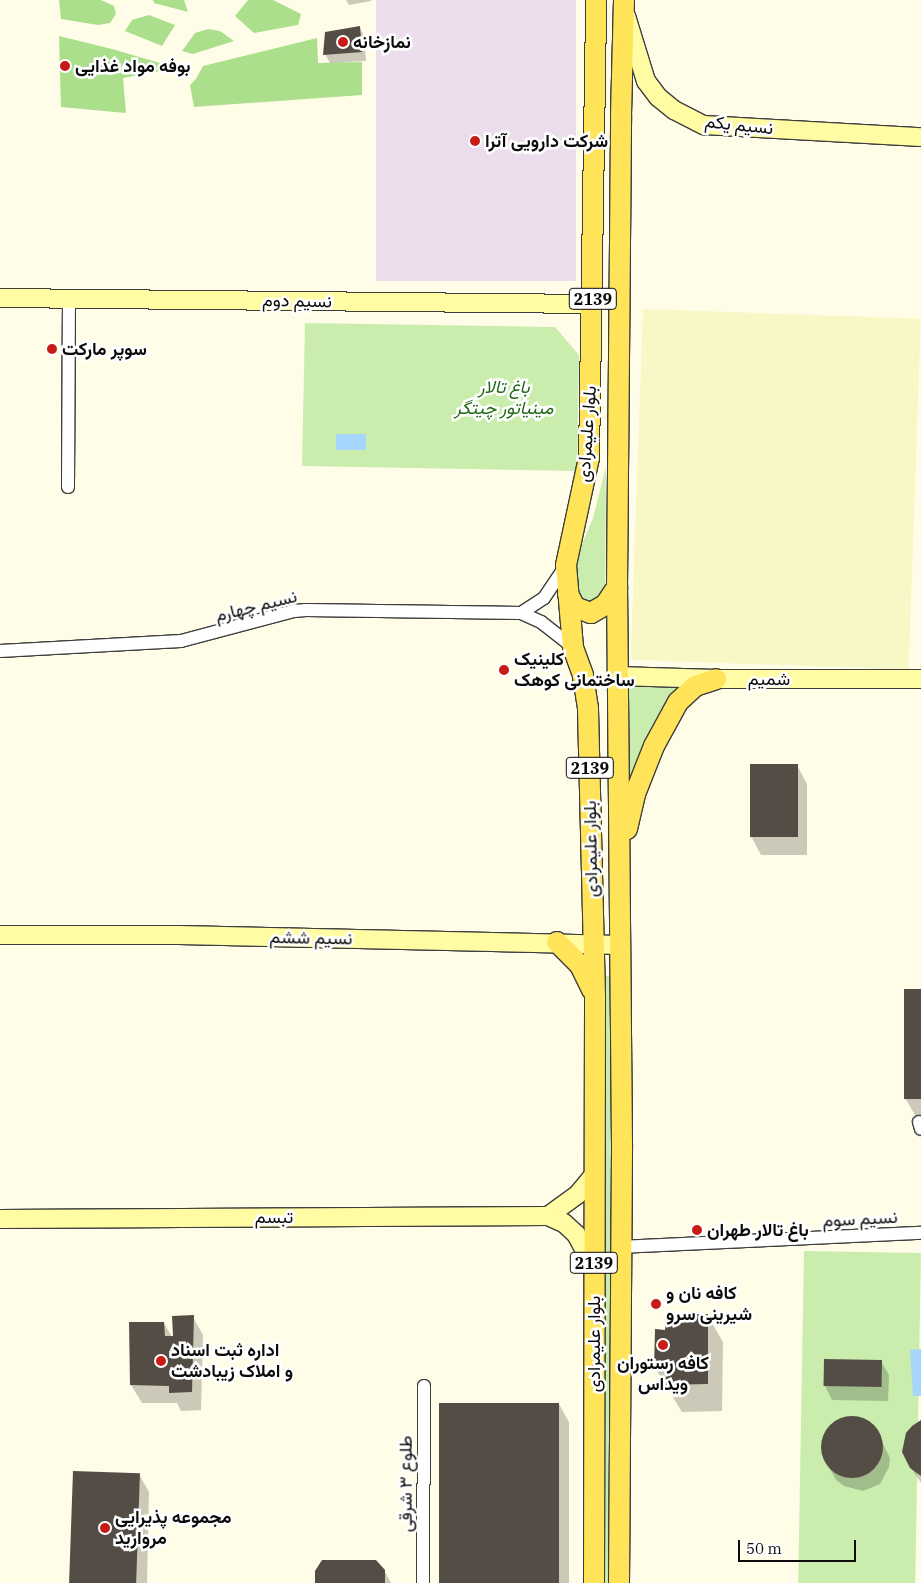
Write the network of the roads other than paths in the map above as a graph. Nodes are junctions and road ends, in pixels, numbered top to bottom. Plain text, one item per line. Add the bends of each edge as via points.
1 (596, 0) edge
2 (624, 5) edge
3 (921, 137) edge
4 (0, 298) edge
5 (69, 299) junction
6 (593, 304) junction
7 (68, 486) dead end
8 (566, 565) junction
9 (617, 587) junction
10 (568, 594) junction
11 (521, 612) junction
12 (573, 647) junction
13 (0, 651) edge
14 (617, 676) junction
15 (716, 679) junction
16 (921, 679) edge
17 (620, 860) junction
18 (0, 935) edge
19 (557, 942) junction
20 (594, 943) junction
21 (621, 945) junction
22 (595, 996) junction
23 (594, 1175) junction
24 (548, 1216) junction
25 (0, 1219) edge
26 (921, 1233) edge
27 (620, 1247) junction
28 (594, 1268) junction
29 (424, 1386) dead end
30 (423, 1583) edge
31 (594, 1583) edge
32 (619, 1583) edge

1 - 6 main road, بلوار علیمرادی / 2139
2 - 3 street, نسیم یکم via 646,82 674,110 704,124
2 - 9 main road, بلوار علیمرادی / 2139
4 - 5 street, نسیم دوم
5 - 6 street, نسیم دوم
5 - 7 street
6 - 8 main road, بلوار علیمرادی / 2139 via 589,458
8 - 10 main road, بلوار علیمرادی / 2139
8 - 11 street via 544,598
9 - 10 main road via 605,605 591,613 575,608
9 - 14 main road, بلوار علیمرادی
10 - 12 main road, بلوار علیمرادی / 2139
11 - 12 street, نسیم چهارم via 541,622
11 - 13 street, نسیم چهارم via 306,610 181,642
12 - 20 main road, بلوار علیمرادی / 2139 via 583,676 588,708
14 - 15 street, شمیم
14 - 17 main road, بلوار علیمرادی / 2139
15 - 16 street, شمیم
15 - 17 main road via 695,686 678,702 654,746 635,794
17 - 21 main road, بلوار علیمرادی / 2139
18 - 19 street, نسیم ششم
19 - 20 street, نسیم ششم
19 - 22 main road via 580,965
20 - 21 street, نسیم ششم
20 - 22 main road, بلوار علیمرادی / 2139
21 - 27 main road, بلوار علیمرادی / 2139
22 - 23 main road, بلوار علیمرادی / 2139
23 - 24 street via 578,1194
23 - 28 main road, بلوار علیمرادی / 2139
24 - 25 street, تبسم
24 - 28 street, تبسم via 564,1223 576,1234
26 - 27 street, نسیم سوم
27 - 32 main road, بلوار علیمرادی / 2139
28 - 31 main road, بلوار علیمرادی / 2139
29 - 30 street, طلوع ۳ شرقی

